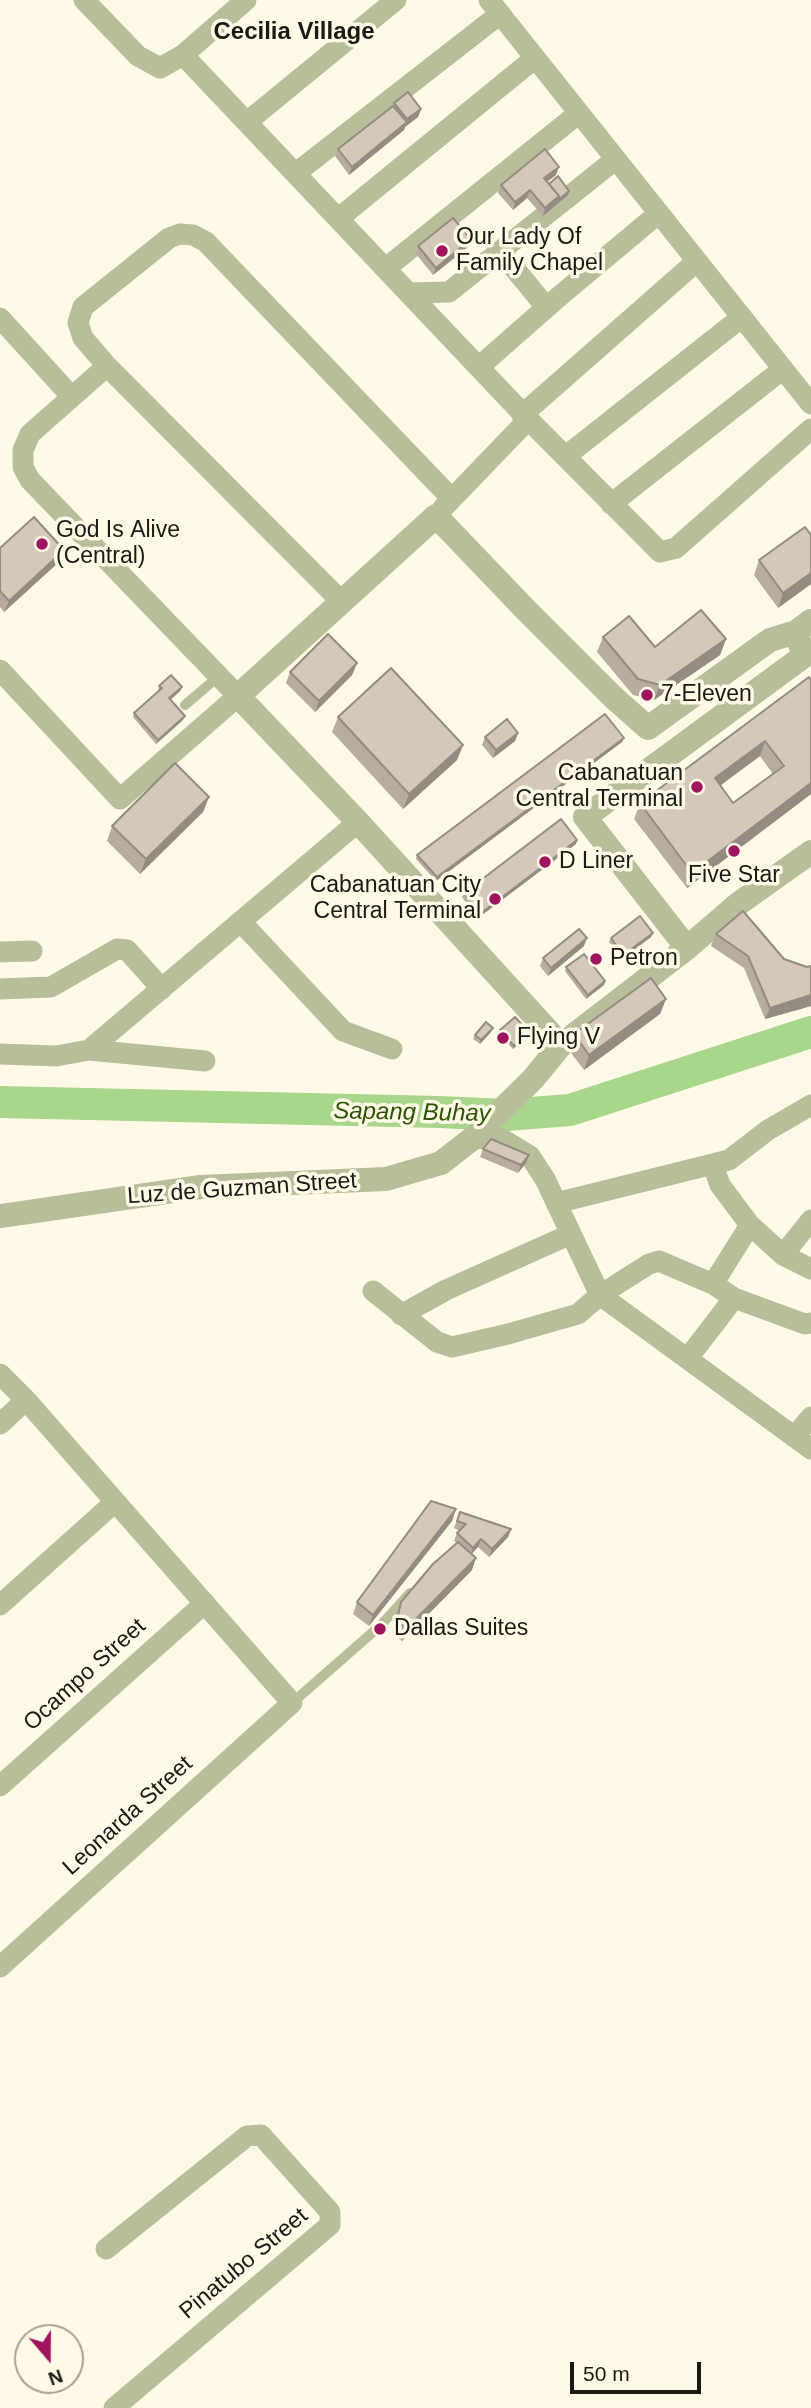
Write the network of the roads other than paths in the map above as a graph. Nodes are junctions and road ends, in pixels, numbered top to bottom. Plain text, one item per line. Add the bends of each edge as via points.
1 (84, 0) edge
2 (246, 0) edge
3 (396, 0) edge
4 (494, 7) edge
5 (183, 55) junction
6 (535, 58) junction
7 (579, 113) junction
8 (247, 122) junction
9 (616, 159) junction
10 (296, 173) junction
11 (659, 213) junction
12 (339, 218) junction
13 (501, 252) junction
14 (697, 261) junction
15 (386, 268) junction
16 (410, 293) junction
17 (546, 307) junction
18 (742, 317) junction
19 (0, 318) edge
20 (107, 366) junction
21 (480, 366) junction
22 (783, 369) junction
23 (71, 396) junction
24 (811, 404) edge
25 (523, 414) junction
26 (811, 429) edge
27 (566, 456) junction
28 (611, 504) junction
29 (444, 507) junction
30 (341, 601) junction
31 (803, 626) edge
32 (0, 670) edge
33 (219, 676) junction
34 (238, 696) junction
35 (185, 705) dead end
36 (358, 822) junction
37 (811, 852) edge
38 (241, 922) junction
39 (687, 948) junction
40 (32, 951) dead end
41 (0, 952) edge
42 (0, 989) edge
43 (162, 989) junction
44 (561, 1045) junction
45 (392, 1049) dead end
46 (89, 1050) junction
47 (0, 1054) edge
48 (205, 1061) dead end
49 (811, 1105) edge
50 (478, 1132) junction
51 (713, 1165) junction
52 (556, 1203) junction
53 (0, 1216) edge
54 (811, 1220) edge
55 (750, 1225) junction
56 (571, 1234) junction
57 (783, 1255) junction
58 (811, 1269) edge
59 (713, 1284) junction
60 (373, 1292) dead end
61 (600, 1295) junction
62 (734, 1297) junction
63 (401, 1315) junction
64 (811, 1323) edge
65 (688, 1358) junction
66 (0, 1374) edge
67 (26, 1400) junction
68 (811, 1418) edge
69 (0, 1424) edge
70 (802, 1443) edge
71 (115, 1502) junction
72 (416, 1586) edge
73 (205, 1603) junction
74 (0, 1605) edge
75 (292, 1703) junction
76 (0, 1786) edge
77 (0, 1967) edge
78 (106, 2249) dead end
79 (114, 2408) edge

1 - 5 street via 138,56 160,68
2 - 5 street
3 - 8 street
4 - 6 street
4 - 10 street
5 - 8 street
6 - 7 street
6 - 12 street
7 - 9 street
7 - 15 street
8 - 10 street
9 - 11 street
9 - 13 street
10 - 12 street
11 - 14 street
11 - 17 street
12 - 15 street
13 - 16 street via 449,292
13 - 17 street
14 - 18 street
14 - 25 street
15 - 16 street
16 - 21 street
17 - 21 street
18 - 22 street
18 - 27 street
19 - 23 street
20 - 23 street
20 - 29 street via 80,331 83,307 169,238 193,235 206,242
20 - 30 street
21 - 25 street
22 - 24 street
22 - 28 street
23 - 33 street via 30,434 23,450 23,467 30,480
25 - 27 street
25 - 29 street via 523,425
26 - 28 street via 676,548 660,552
27 - 28 street
29 - 30 street
29 - 31 street via 613,697 648,728 770,640
30 - 34 street
31 - 39 street via 804,656 585,817
32 - 34 street via 120,799
33 - 34 street
33 - 35 lane
34 - 36 street
36 - 38 street
36 - 44 street
37 - 39 street via 738,904
38 - 43 street
38 - 45 street via 343,1031
39 - 44 street
40 - 41 street
42 - 43 street via 51,987 117,949 127,950
43 - 46 street
44 - 50 street
46 - 47 street via 56,1056
46 - 48 street
49 - 51 street via 729,1160
50 - 52 street via 502,1139 530,1156
50 - 53 street, Luz de Guzman Street via 441,1163 386,1179 201,1187
51 - 52 street
51 - 55 street via 720,1185
52 - 56 street
54 - 57 street
55 - 57 street
55 - 59 street
56 - 61 street
56 - 63 street
57 - 58 street
59 - 61 street via 659,1261
59 - 62 street
60 - 63 street
61 - 63 street via 578,1314 452,1347 437,1342
61 - 65 street
62 - 64 street
62 - 65 street
65 - 70 street
66 - 67 street
67 - 69 street
67 - 71 street
68 - 70 street
71 - 73 street
71 - 74 street
72 - 75 lane via 381,1625
73 - 75 street
73 - 76 street, Ocampo Street
75 - 77 street, Leonarda Street
78 - 79 street, Pinatubo Street via 247,2136 261,2135 330,2212 330,2225

